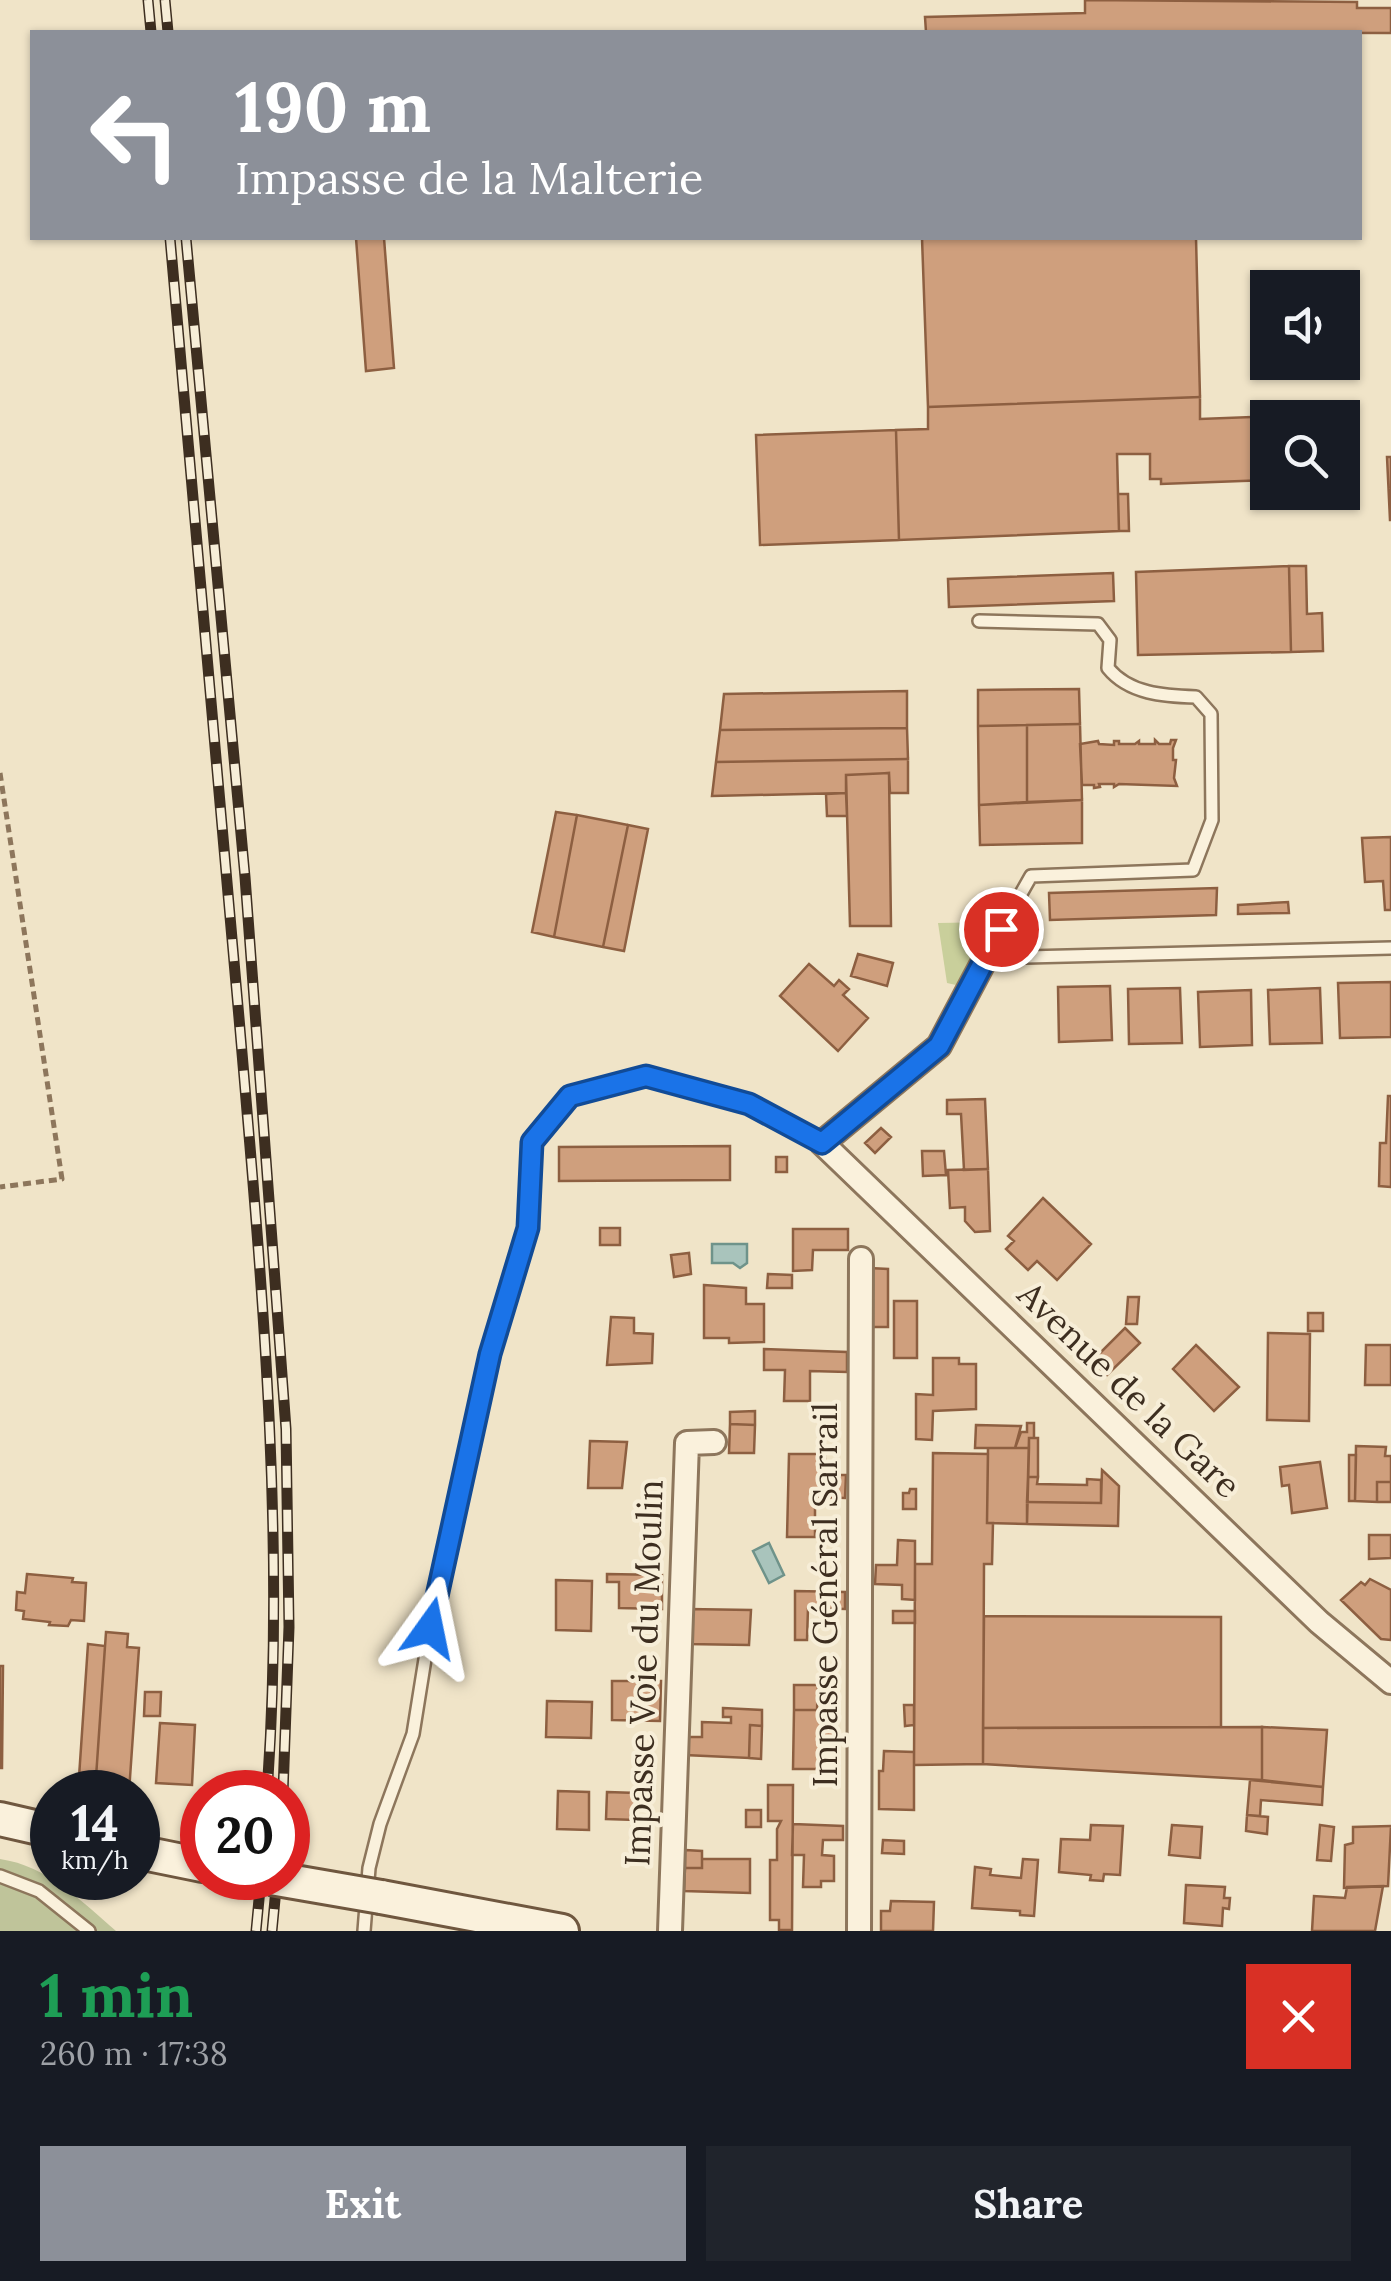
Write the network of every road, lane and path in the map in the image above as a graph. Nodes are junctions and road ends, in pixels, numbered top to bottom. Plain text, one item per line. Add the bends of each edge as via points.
1 (979, 621) dead end
2 (0, 774) edge
3 (1001, 929) joint
4 (1391, 948) edge
5 (986, 958) junction
6 (822, 1143) junction
7 (0, 1187) edge
8 (860, 1259) dead end
9 (714, 1442) dead end
10 (1391, 1682) edge
11 (0, 1819) edge
12 (30, 1826) edge
13 (0, 1838) edge
14 (30, 1841) edge
15 (0, 1876) edge
16 (310, 1885) edge
17 (89, 1931) edge
18 (364, 1931) edge
19 (562, 1931) edge
20 (670, 1931) edge
21 (859, 1931) edge

1 - 3 lane via 1098,624 1110,640 1108,668 1119,681 1160,696 1196,697 1210,714 1212,820 1193,870 1031,876
2 - 7 path via 62,1179
3 - 5 street
4 - 5 lane
5 - 6 street via 939,1046
6 - 10 street, Avenue de la Gare via 1305,1608
6 - 18 lane via 749,1104 646,1076 570,1096 532,1142 528,1228 490,1354 413,1734 369,1868
8 - 21 street, Impasse Général Sarrail
9 - 20 street, Impasse Voie du Moulin via 687,1444
11 - 12 street
13 - 14 street
15 - 17 lane via 40,1891
16 - 19 street, bridge

